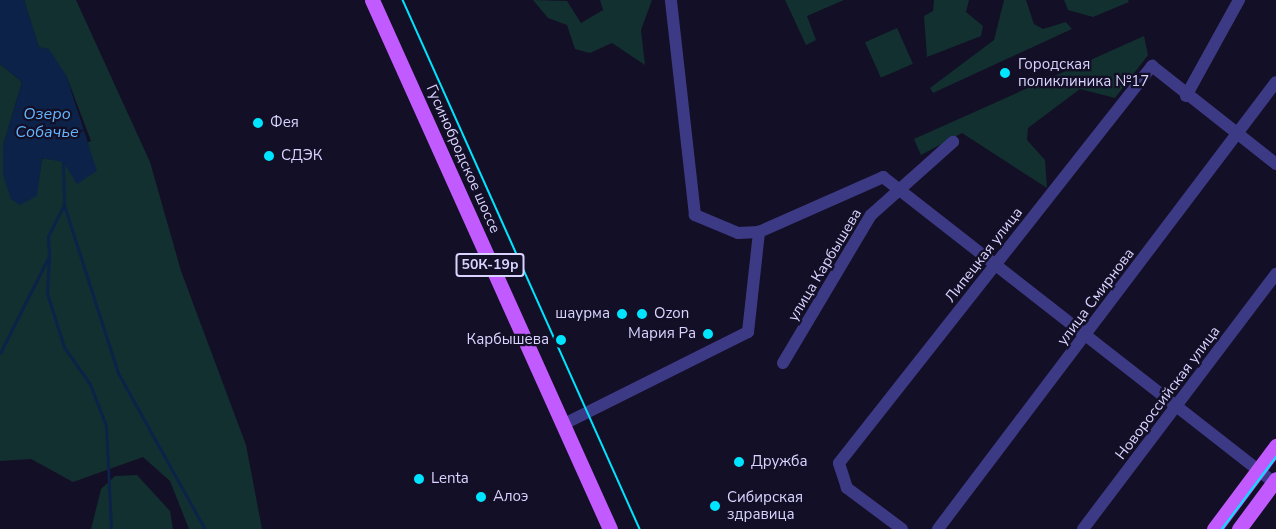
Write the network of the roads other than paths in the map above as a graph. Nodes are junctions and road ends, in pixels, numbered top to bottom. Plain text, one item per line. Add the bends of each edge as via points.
1 (372, 0) edge
2 (671, 0) edge
3 (1239, 2) edge
4 (1276, 82) edge
5 (1186, 96) junction
6 (1238, 134) junction
7 (953, 142) dead end
8 (1276, 164) edge
9 (898, 187) junction
10 (759, 232) junction
11 (994, 267) junction
12 (1276, 274) edge
13 (1086, 336) junction
14 (783, 363) dead end
15 (1178, 407) junction
16 (564, 424) junction
17 (1276, 446) edge
18 (1258, 470) junction
19 (1275, 482) edge
20 (610, 529) edge
21 (902, 529) edge
22 (938, 529) edge
23 (1083, 529) edge
24 (1214, 529) edge
25 (1239, 529) edge

1 - 16 main road, Гусинобродское шоссе / 50К-19р
2 - 10 street via 695,215 738,233
3 - 5 street
4 - 6 street, улица Смирнова
5 - 6 street
5 - 11 street, Липецкая улица via 1152,66
6 - 8 street
6 - 13 street, улица Смирнова
7 - 9 street, улица Карбышева
9 - 10 street via 883,177
9 - 11 street
9 - 14 street, улица Карбышева via 871,214
10 - 16 street via 748,332
11 - 13 street
11 - 21 street, Липецкая улица via 839,463 847,488
12 - 15 street, Новороссийская улица
13 - 15 street
13 - 22 street, улица Смирнова
15 - 18 street
15 - 23 street, Новороссийская улица
16 - 20 main road, Гусинобродское шоссе / 50К-19р
17 - 18 main road
18 - 19 street
18 - 24 main road
19 - 25 main road

